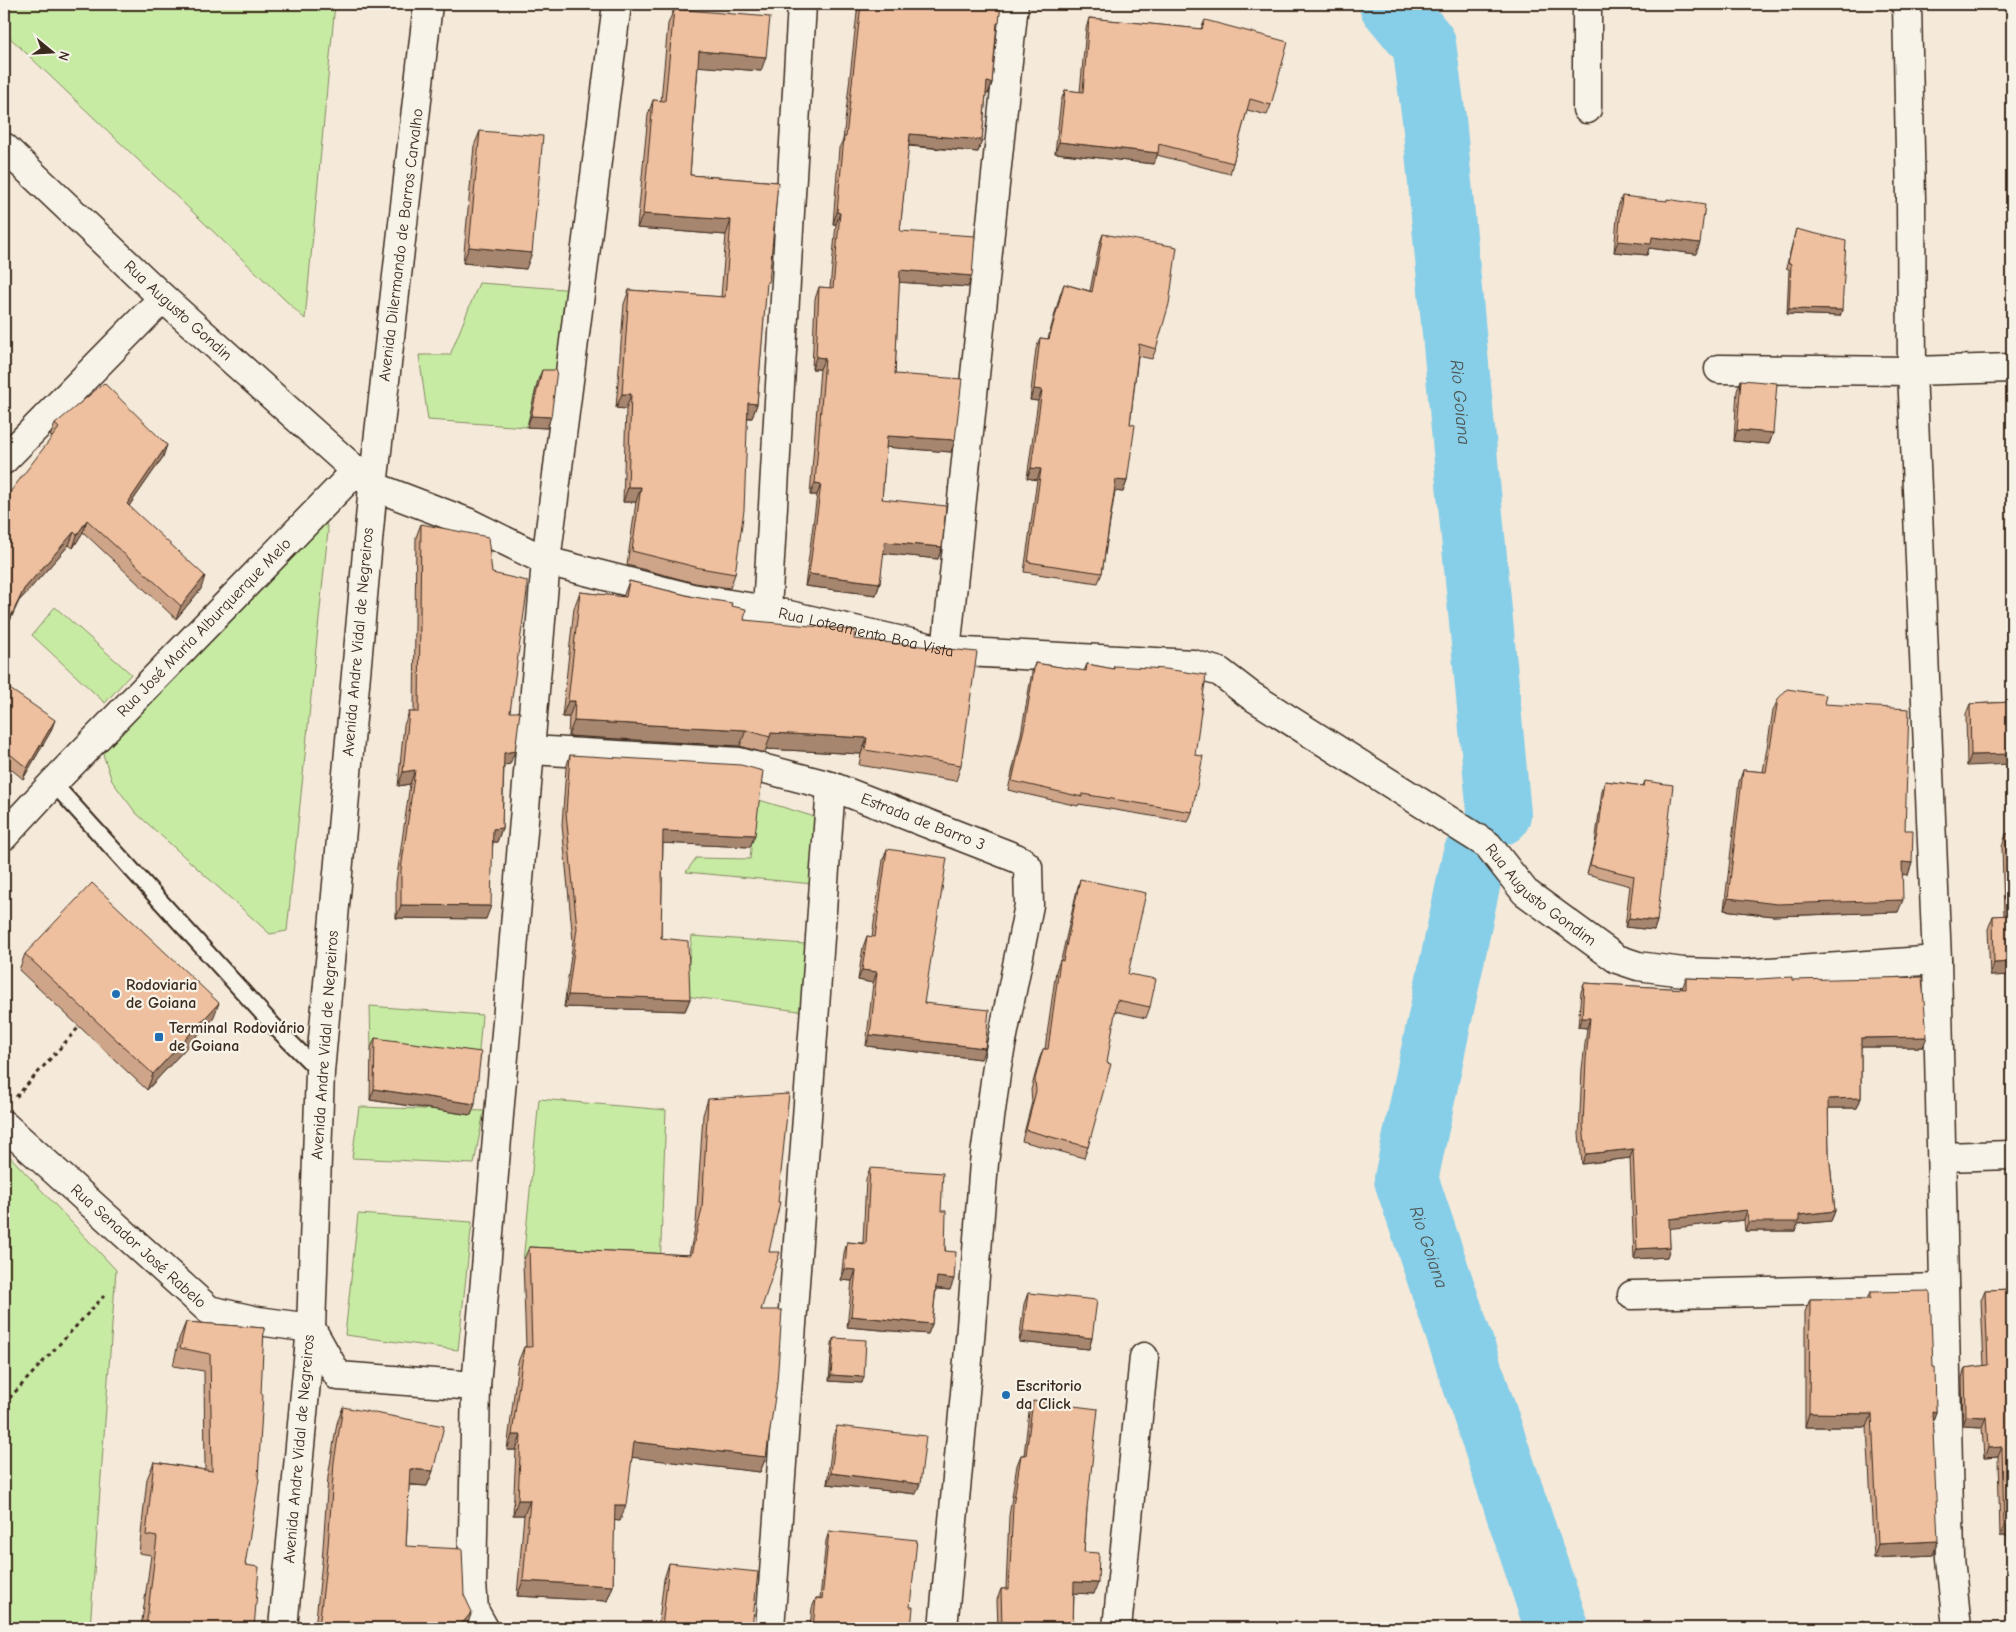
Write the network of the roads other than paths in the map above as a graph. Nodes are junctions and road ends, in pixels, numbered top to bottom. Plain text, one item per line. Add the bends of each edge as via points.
1 (428, 4) edge
2 (617, 4) edge
3 (802, 4) edge
4 (1014, 4) edge
5 (1587, 4) edge
6 (1907, 4) edge
7 (1587, 109) dead end
8 (4, 147) edge
9 (163, 298) junction
10 (2012, 368) edge
11 (1720, 369) dead end
12 (1912, 371) junction
13 (4, 460) edge
14 (364, 479) junction
15 (546, 561) junction
16 (767, 610) junction
17 (946, 651) junction
18 (1193, 664) joint
19 (532, 750) junction
20 (53, 783) junction
21 (831, 786) junction
22 (4, 836) edge
23 (1937, 960) junction
24 (320, 1072) junction
25 (7, 1114) edge
26 (2012, 1155) edge
27 (1942, 1157) junction
28 (1944, 1288) junction
29 (1632, 1295) dead end
30 (310, 1328) junction
31 (1144, 1357) dead end
32 (476, 1386) junction
33 (283, 1628) edge
34 (484, 1628) edge
35 (770, 1628) edge
36 (944, 1628) edge
37 (1117, 1628) edge
38 (1957, 1628) edge

1 - 14 street, Avenida Dilermando de Barros Carvalho
2 - 15 street
3 - 16 street
4 - 17 street
5 - 7 street
6 - 12 street
8 - 9 street, Rua Augusto Gondin
9 - 13 street
9 - 14 street, Rua Augusto Gondin
10 - 12 street
11 - 12 street
12 - 23 street
14 - 15 street, Rua Loteamento Boa Vista via 466,522
14 - 20 street, Rua José Maria Alburquerque Melo
14 - 24 street, Avenida Andre Vidal de Negreiros
15 - 16 street, Rua Loteamento Boa Vista via 692,598
15 - 19 street
16 - 17 street, Rua Loteamento Boa Vista
17 - 18 street, Rua Loteamento Boa Vista
18 - 23 street, Rua Augusto Gondim via 1220,672 1250,695 1488,845 1525,892 1617,959 1638,966 1683,972 1741,974
19 - 21 street, Estrada de Barro 3 via 739,762
19 - 32 street
20 - 22 street, Rua José Maria Alburquerque Melo
20 - 24 lane via 273,1025
21 - 35 street
21 - 36 street, Estrada de Barro 3 via 1022,860 1028,867 1030,905 998,1066 984,1163
23 - 27 street
24 - 30 street, Avenida Andre Vidal de Negreiros
25 - 30 street, Rua Senador José Rabelo via 210,1310
26 - 27 street
27 - 28 street
28 - 29 street
28 - 38 street via 1950,1558
30 - 32 street via 338,1376
30 - 33 street, Avenida Andre Vidal de Negreiros
31 - 37 street
32 - 34 street via 472,1582 474,1610

